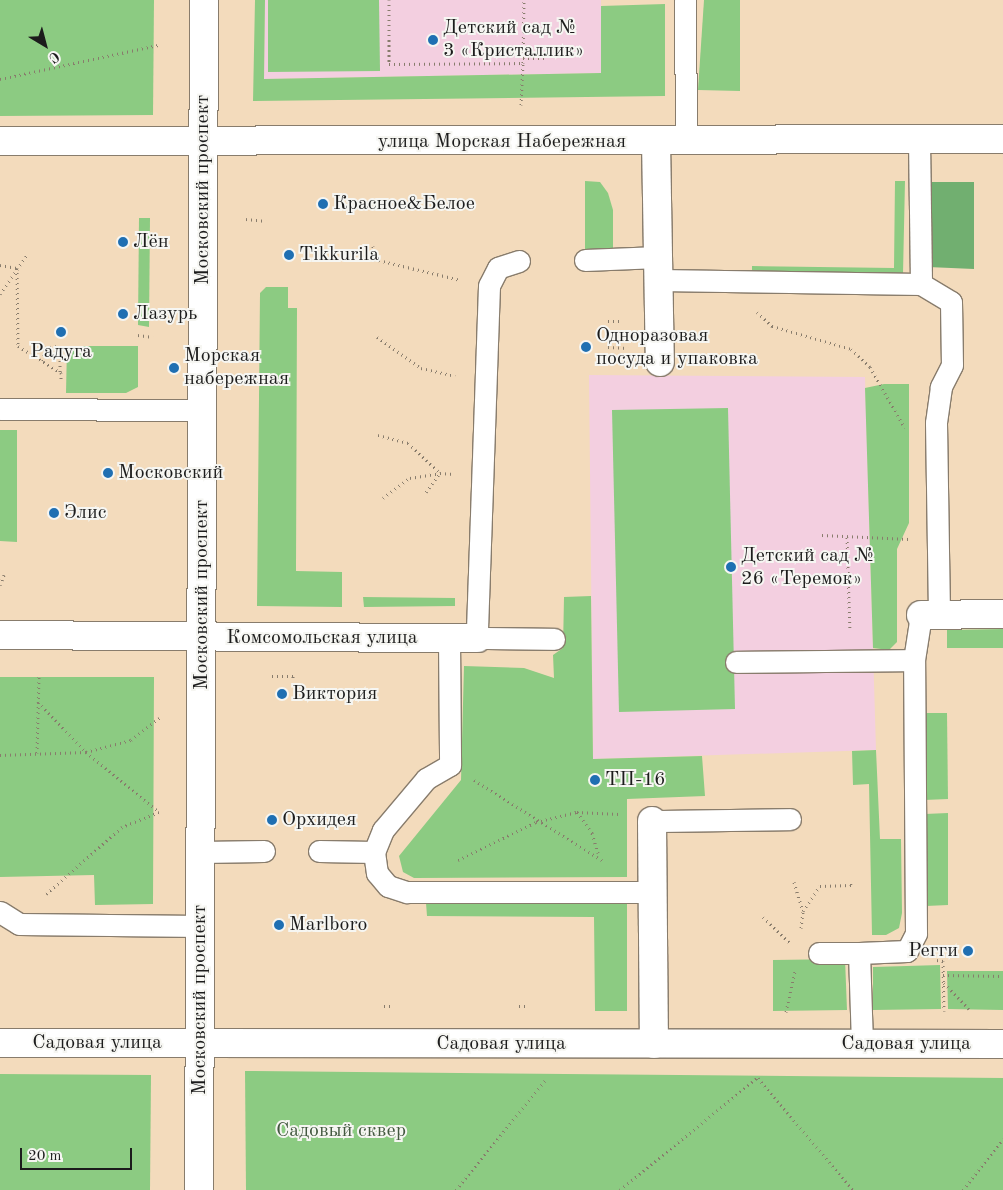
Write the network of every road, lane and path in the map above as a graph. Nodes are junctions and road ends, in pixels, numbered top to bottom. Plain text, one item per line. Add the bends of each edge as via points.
1 (204, 0) edge
2 (389, 0) edge
3 (524, 0) edge
4 (685, 0) edge
5 (159, 45) dead end
6 (545, 58) dead end
7 (523, 61) junction
8 (0, 79) edge
9 (521, 105) dead end
10 (919, 139) junction
11 (1003, 139) edge
12 (0, 141) edge
13 (656, 141) junction
14 (686, 141) junction
15 (203, 142) junction
16 (246, 219) dead end
17 (266, 221) dead end
18 (373, 246) dead end
19 (27, 255) dead end
20 (585, 260) dead end
21 (519, 261) dead end
22 (0, 265) edge
23 (16, 268) junction
24 (658, 269) junction
25 (723, 282) junction
26 (921, 284) junction
27 (489, 286) junction
28 (0, 294) edge
29 (619, 320) dead end
30 (608, 321) dead end
31 (138, 335) dead end
32 (153, 337) dead end
33 (377, 337) dead end
34 (43, 361) junction
35 (660, 362) dead end
36 (60, 373) junction
37 (482, 381) junction
38 (0, 409) edge
39 (61, 410) junction
40 (202, 410) junction
41 (378, 435) dead end
42 (909, 435) dead end
43 (383, 498) dead end
44 (822, 535) dead end
45 (848, 537) junction
46 (937, 539) junction
47 (4, 575) dead end
48 (0, 584) edge
49 (1003, 614) edge
50 (930, 615) junction
51 (0, 635) edge
52 (202, 637) junction
53 (477, 638) junction
54 (449, 639) junction
55 (554, 639) dead end
56 (851, 660) junction
57 (914, 660) junction
58 (736, 662) dead end
59 (39, 674) dead end
60 (272, 676) dead end
61 (292, 680) dead end
62 (38, 702) junction
63 (159, 718) dead end
64 (86, 752) junction
65 (36, 753) junction
66 (0, 755) edge
67 (450, 765) junction
68 (577, 812) junction
69 (790, 819) dead end
70 (652, 821) junction
71 (536, 822) junction
72 (264, 851) dead end
73 (320, 851) dead end
74 (201, 852) junction
75 (374, 852) junction
76 (598, 854) junction
77 (448, 864) dead end
78 (850, 880) dead end
79 (821, 881) dead end
80 (794, 882) dead end
81 (820, 886) junction
82 (639, 891) junction
83 (803, 911) junction
84 (0, 912) edge
85 (763, 917) dead end
86 (19, 924) junction
87 (200, 926) junction
88 (801, 935) dead end
89 (794, 946) dead end
90 (907, 951) junction
91 (859, 953) junction
92 (819, 954) dead end
93 (798, 961) dead end
94 (943, 975) junction
95 (1003, 976) edge
96 (944, 982) junction
97 (384, 1006) dead end
98 (391, 1006) dead end
99 (519, 1006) dead end
100 (526, 1006) dead end
101 (944, 1016) dead end
102 (975, 1016) dead end
103 (785, 1017) dead end
104 (0, 1043) edge
105 (200, 1043) junction
106 (654, 1044) junction
107 (862, 1044) junction
108 (1003, 1044) edge
109 (758, 1070) dead end
110 (548, 1076) dead end
111 (758, 1078) junction
112 (1003, 1139) edge
113 (199, 1190) edge
114 (456, 1190) edge
115 (620, 1190) edge
116 (853, 1190) edge
117 (963, 1190) edge

1 - 15 street, Московский проспект
2 - 7 path via 389,64
3 - 7 path
4 - 14 lane
5 - 8 path
6 - 7 path
7 - 9 path
10 - 11 street, улица Морская Набережная
10 - 14 street, улица Морская Набережная
10 - 26 lane
12 - 15 street, улица Морская Набережная
13 - 14 street, улица Морская Набережная
13 - 15 street, улица Морская Набережная
13 - 24 street
15 - 40 street, Московский проспект
16 - 17 path
18 - 27 path via 374,259
19 - 23 path
20 - 24 lane
21 - 27 lane via 498,268
22 - 23 path
23 - 28 path
23 - 34 path via 18,346
24 - 25 lane
24 - 35 street
25 - 26 lane
25 - 42 path via 772,326 851,349 870,367
26 - 46 lane via 951,302 952,365 941,387 936,423
27 - 37 lane
29 - 30 path
31 - 32 path
33 - 37 path via 421,368
34 - 36 path
34 - 36 path via 45,348 58,346
36 - 39 path
37 - 53 lane
38 - 39 lane
39 - 40 lane
40 - 52 street, Московский проспект
41 - 43 path via 408,443 440,473 410,478
44 - 45 path
45 - 46 path
45 - 56 path
46 - 50 lane
47 - 48 path
49 - 50 street
50 - 57 lane
51 - 52 street, Комсомольская улица
52 - 54 street, Комсомольская улица
52 - 74 street, Московский проспект
53 - 54 street, Комсомольская улица
53 - 55 lane, Комсомольская улица
54 - 67 lane
56 - 57 lane
56 - 58 lane
57 - 90 lane via 916,933
59 - 62 path
60 - 61 path via 293,676
62 - 64 path
62 - 65 path
63 - 64 path via 131,740
64 - 65 path
64 - 86 path via 158,812 122,827 62,876
65 - 66 path
67 - 71 path
67 - 75 lane via 426,779 383,830
68 - 70 path
68 - 71 path
68 - 76 path via 592,832
69 - 70 lane
70 - 82 street
71 - 76 path
71 - 77 path
72 - 74 lane
73 - 75 lane
74 - 87 street, Московский проспект
75 - 82 lane via 377,873 388,886 407,892
76 - 82 path
78 - 81 path via 851,885
79 - 81 path
80 - 83 path
81 - 83 path
82 - 106 street
83 - 88 path
84 - 86 lane
85 - 89 path
86 - 87 lane
87 - 105 street, Московский проспект
90 - 91 lane
90 - 94 path via 943,961
91 - 92 lane
91 - 107 lane
93 - 103 path
94 - 95 path
94 - 96 path
96 - 101 path
96 - 102 path
97 - 98 path
99 - 100 path
104 - 105 street, Садовая улица
105 - 106 street, Садовая улица
105 - 113 street, Московский проспект
106 - 107 street, Садовая улица
107 - 108 street, Садовая улица
109 - 111 path
110 - 114 path
111 - 115 path
111 - 116 path
112 - 117 path

